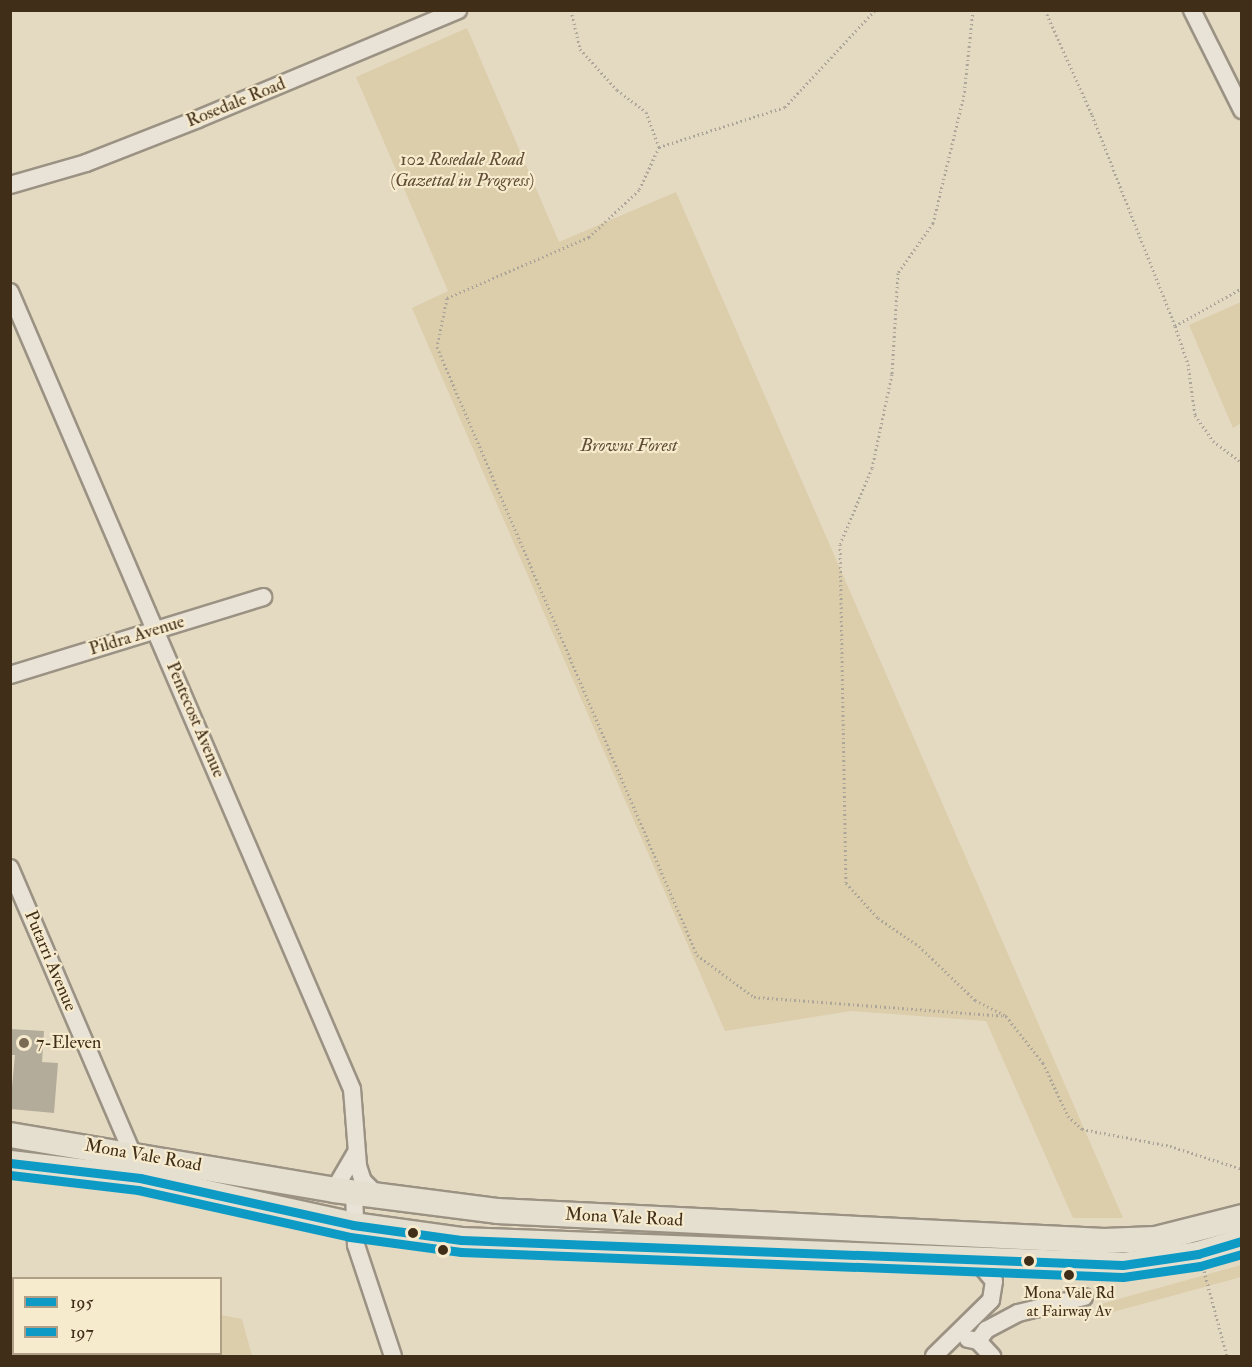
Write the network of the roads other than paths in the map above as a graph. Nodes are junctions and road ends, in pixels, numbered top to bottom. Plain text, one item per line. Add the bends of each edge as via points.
1 (458, 10) edge
2 (1192, 10) edge
3 (1242, 110) edge
4 (10, 185) edge
5 (10, 292) edge
6 (263, 597) dead end
7 (158, 631) junction
8 (10, 675) edge
9 (10, 868) edge
10 (10, 1135) edge
11 (132, 1153) junction
12 (355, 1154) junction
13 (10, 1162) edge
14 (344, 1191) junction
15 (378, 1196) junction
16 (1242, 1217) edge
17 (353, 1226) junction
18 (1242, 1241) edge
19 (975, 1258) junction
20 (1084, 1297) dead end
21 (956, 1337) junction
22 (978, 1341) junction
23 (393, 1356) edge
24 (934, 1356) edge
25 (992, 1356) edge

1 - 4 street, Rosedale Road via 86,163
2 - 3 street
5 - 7 street, Pentecost Avenue
6 - 7 street, Pildra Avenue
7 - 8 street, Pildra Avenue
7 - 12 street, Pentecost Avenue via 352,1089
9 - 11 street, Putarri Avenue
10 - 11 highway, Mona Vale Road
11 - 14 highway, Mona Vale Road
12 - 14 street
12 - 15 street, Pentecost Avenue via 363,1181
13 - 17 highway, Mona Vale Road via 140,1178
14 - 15 highway, Mona Vale Road
14 - 17 street
15 - 16 highway, Mona Vale Road via 497,1212 1104,1241 1156,1239
17 - 19 highway, Mona Vale Road via 542,1244
17 - 23 street
18 - 19 highway, Mona Vale Road via 1198,1254 1123,1265
19 - 21 street via 990,1275 994,1291
20 - 22 street via 1018,1313 987,1330
21 - 22 street
21 - 24 street
22 - 25 street

